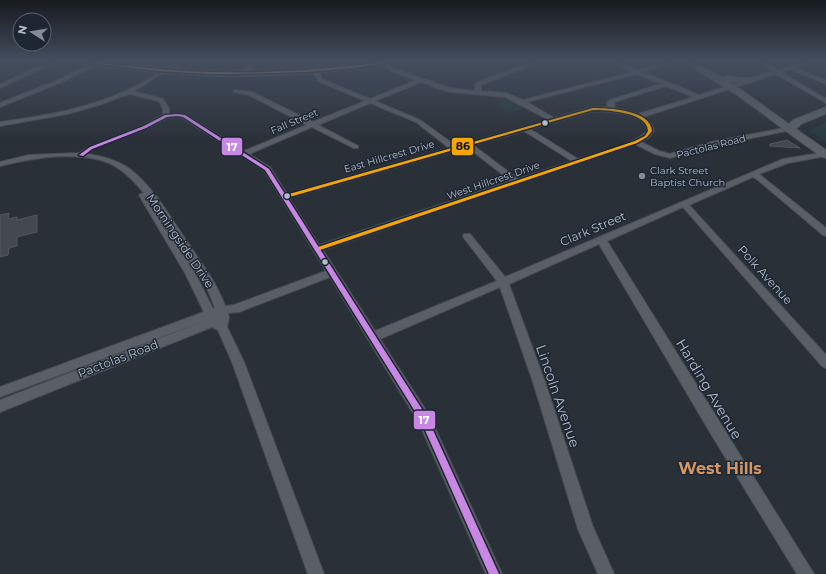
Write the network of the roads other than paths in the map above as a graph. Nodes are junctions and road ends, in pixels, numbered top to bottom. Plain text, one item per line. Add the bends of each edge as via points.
1 (43, 88) edge
2 (135, 88) edge
3 (339, 88) edge
4 (402, 88) edge
5 (443, 88) edge
6 (478, 88) edge
7 (576, 88) edge
8 (654, 88) edge
9 (676, 88) edge
10 (728, 88) edge
11 (728, 88) edge
12 (737, 88) edge
13 (804, 88) edge
14 (236, 91) dead end
15 (718, 91) junction
16 (128, 92) junction
17 (478, 93) junction
18 (699, 97) junction
19 (371, 101) junction
20 (826, 101) edge
21 (522, 102) junction
22 (0, 105) edge
23 (612, 109) junction
24 (826, 110) edge
25 (166, 116) junction
26 (639, 116) junction
27 (826, 117) edge
28 (552, 119) junction
29 (0, 124) edge
30 (312, 125) junction
31 (793, 127) junction
32 (524, 128) junction
33 (636, 142) junction
34 (467, 144) junction
35 (356, 148) dead end
36 (454, 148) junction
37 (826, 152) edge
38 (243, 154) junction
39 (81, 155) junction
40 (578, 162) junction
41 (0, 165) edge
42 (753, 174) junction
43 (517, 182) junction
44 (284, 197) junction
45 (684, 204) junction
46 (826, 233) edge
47 (467, 236) dead end
48 (601, 239) junction
49 (317, 249) junction
50 (332, 273) junction
51 (503, 282) junction
52 (218, 318) junction
53 (372, 337) junction
54 (826, 363) edge
55 (0, 392) edge
56 (0, 406) edge
57 (316, 574) edge
58 (494, 574) edge
59 (606, 574) edge
60 (806, 574) edge

1 - 22 street
2 - 16 street
3 - 19 street
4 - 19 street, Fall Street
5 - 17 street
6 - 17 street
7 - 21 street
8 - 23 street via 612,101
9 - 18 street
10 - 15 street
11 - 15 street
12 - 31 main road
13 - 20 street
14 - 30 street via 250,93
15 - 18 street
16 - 25 street via 162,100
16 - 29 street via 77,109
17 - 21 street via 506,96
18 - 26 street
19 - 30 street, Fall Street
19 - 36 street via 418,121
21 - 28 street
23 - 26 street, East Hillcrest Drive
23 - 28 street, East Hillcrest Drive via 593,109
24 - 31 main road via 797,122
25 - 38 street via 184,116
25 - 39 street via 146,127 91,148
26 - 33 street, West Hillcrest Drive via 652,129 646,138
27 - 31 main road
28 - 32 street, East Hillcrest Drive
30 - 35 street
30 - 38 street, Fall Street
31 - 33 street, Pactolas Road via 712,144 670,156 657,153
31 - 37 main road
32 - 34 street, East Hillcrest Drive
32 - 40 street
33 - 40 street, West Hillcrest Drive
34 - 36 street, East Hillcrest Drive
34 - 43 street
36 - 44 street, East Hillcrest Drive
37 - 42 street, Clark Street via 786,160
38 - 44 street via 267,169
39 - 41 street, Morningside Drive via 35,157
39 - 52 street, Morningside Drive via 113,162 142,185 212,287
40 - 43 street, West Hillcrest Drive
41 - 52 street, Morningside Drive via 38,159 70,158 95,161 116,170 141,193
42 - 45 street, Clark Street
42 - 46 street
43 - 49 street, West Hillcrest Drive
44 - 49 street
45 - 48 street, Clark Street
45 - 54 street, Polk Avenue
47 - 51 street, Lincoln Avenue
48 - 51 street, Clark Street
48 - 60 street, Harding Avenue
49 - 50 street
50 - 52 street, Pactolas Road via 235,309
50 - 53 street
51 - 53 street, Clark Street
51 - 59 street, Lincoln Avenue via 586,529
52 - 55 street, Pactolas Road
52 - 56 street, Pactolas Road
52 - 57 street, Morningside Drive via 238,362
53 - 58 street via 424,419

